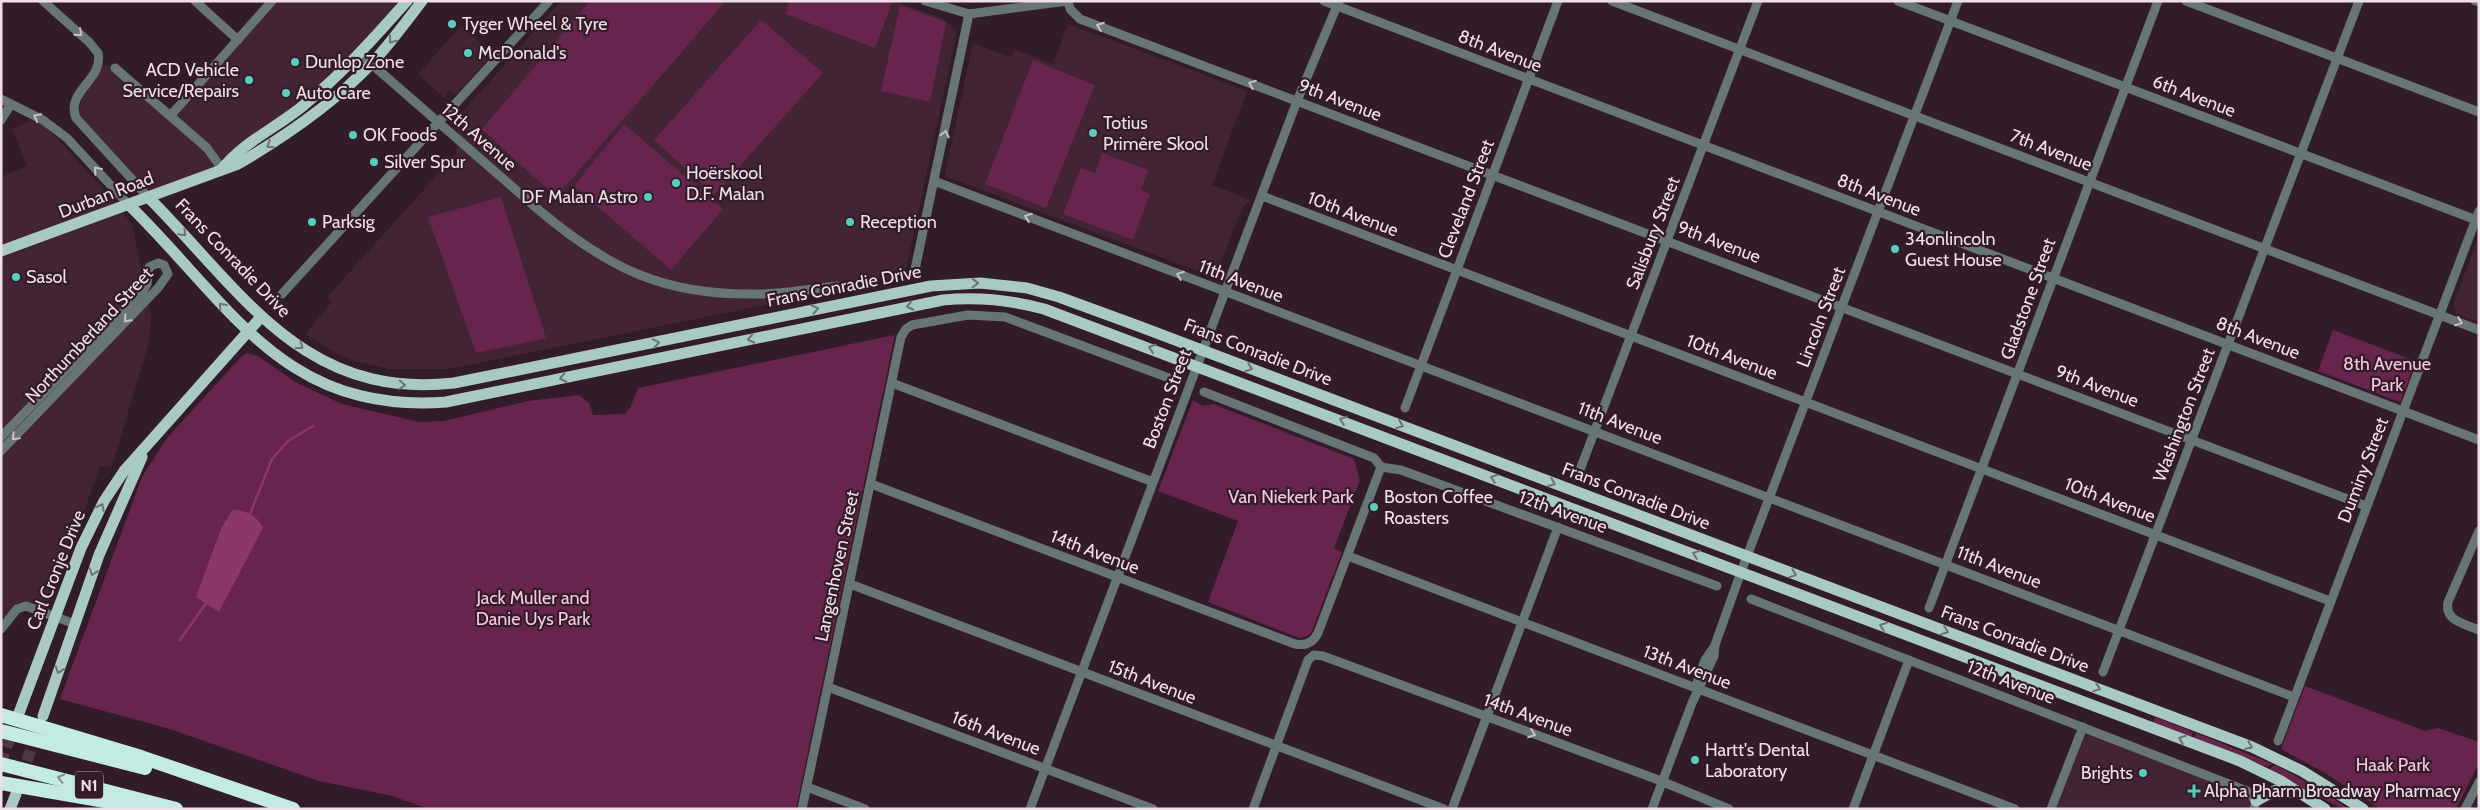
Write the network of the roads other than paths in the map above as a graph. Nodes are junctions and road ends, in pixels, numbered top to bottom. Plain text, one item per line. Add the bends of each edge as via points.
1 (43, 1) edge
2 (196, 1) edge
3 (272, 1) edge
4 (407, 1) edge
5 (422, 1) edge
6 (549, 1) edge
7 (925, 1) edge
8 (1068, 1) edge
9 (1324, 1) edge
10 (1558, 1) edge
11 (1612, 1) edge
12 (1758, 1) edge
13 (1898, 1) edge
14 (1958, 1) edge
15 (2158, 1) edge
16 (2186, 1) edge
17 (2358, 1) edge
18 (1031, 4) edge
19 (1338, 4) edge
20 (969, 14) junction
21 (1950, 21) junction
22 (238, 40) junction
23 (1740, 50) junction
24 (360, 54) junction
25 (2337, 59) junction
26 (371, 64) junction
27 (115, 68) dead end
28 (1529, 79) junction
29 (2126, 87) junction
30 (1, 99) edge
31 (1297, 101) junction
32 (10, 104) junction
33 (2479, 112) edge
34 (171, 115) junction
35 (1914, 116) junction
36 (1, 120) edge
37 (438, 123) junction
38 (1704, 145) junction
39 (2300, 153) junction
40 (222, 169) junction
41 (1493, 175) junction
42 (934, 181) junction
43 (2089, 182) junction
44 (1262, 196) junction
45 (149, 198) junction
46 (130, 206) junction
47 (1878, 212) junction
48 (2478, 217) edge
49 (1668, 240) junction
50 (2264, 248) junction
51 (1, 251) edge
52 (1456, 270) junction
53 (914, 274) dead end
54 (2053, 278) junction
55 (837, 286) dead end
56 (1226, 292) junction
57 (282, 294) dead end
58 (1842, 308) junction
59 (2439, 315) junction
60 (261, 317) junction
61 (2479, 330) edge
62 (247, 332) junction
63 (1631, 336) junction
64 (2228, 344) junction
65 (1203, 350) junction
66 (1197, 365) junction
67 (1420, 366) junction
68 (2018, 373) junction
69 (1177, 381) dead end
70 (892, 383) junction
71 (1204, 392) dead end
72 (1806, 402) junction
73 (1405, 408) dead end
74 (2403, 411) junction
75 (1595, 431) junction
76 (1, 437) edge
77 (2192, 440) junction
78 (2479, 440) edge
79 (1, 451) edge
80 (144, 451) junction
81 (1381, 467) junction
82 (1981, 469) junction
83 (1578, 475) dead end
84 (1154, 482) junction
85 (870, 484) junction
86 (1769, 497) junction
87 (2366, 506) junction
88 (1558, 527) junction
89 (2479, 531) edge
90 (2155, 535) junction
91 (1348, 556) junction
92 (1747, 556) junction
93 (1945, 564) junction
94 (1741, 572) junction
95 (1117, 578) junction
96 (850, 584) junction
97 (1717, 586) dead end
98 (1751, 599) dead end
99 (2330, 602) junction
100 (1929, 608) dead end
101 (55, 617) junction
102 (1523, 622) junction
103 (75, 624) junction
104 (1, 629) edge
105 (2119, 630) junction
106 (2479, 630) edge
107 (1909, 660) junction
108 (1081, 672) junction
109 (2103, 672) dead end
110 (828, 687) junction
111 (1697, 691) junction
112 (2294, 697) junction
113 (19, 713) tunnel mouth
114 (1, 715) edge
115 (43, 716) dead end
116 (1486, 717) junction
117 (2083, 727) junction
118 (1, 731) edge
119 (2278, 740) dead end
120 (1276, 746) junction
121 (1873, 755) junction
122 (1, 764) edge
123 (1045, 768) junction
124 (2479, 782) edge
125 (1, 783) edge
126 (1662, 783) junction
127 (807, 787) junction
128 (16, 794) tunnel mouth
129 (2306, 796) junction
130 (274, 802) junction
131 (2255, 805) edge
132 (10, 809) edge
133 (148, 809) edge
134 (176, 809) edge
135 (293, 809) edge
136 (802, 809) edge
137 (865, 809) edge
138 (1030, 809) edge
139 (1152, 809) edge
140 (1253, 809) edge
141 (1444, 809) edge
142 (1452, 809) edge
143 (1652, 809) edge
144 (1729, 809) edge
145 (1853, 809) edge
146 (2015, 809) edge
147 (2051, 809) edge
148 (2325, 809) edge
149 (2363, 809) edge
150 (2465, 809) edge

1 -> 45 street via 98,53 96,71 75,100 76,118
2 - 22 street
3 - 22 street
4 - 24 main road, Durban Road
5 -> 26 main road, Durban Road
6 - 37 street
7 - 20 street
8 - 18 street
31 -> 8 street, 9th Avenue via 1080,19 1070,9
9 - 19 street, 8th Avenue
10 - 28 street, Cleveland Street
11 - 23 street, 7th Avenue
12 - 23 street, Salisbury Street
13 - 21 street, 6th Avenue
14 - 21 street, Lincoln Street
15 - 29 street, Gladstone Street
16 - 25 street
17 - 25 street, Washington Street
18 - 20 street
19 - 28 street, 8th Avenue
19 - 31 street, Boston Street
42 -> 20 street
21 - 29 street, 6th Avenue
21 - 35 street, Lincoln Street
22 - 34 street
23 - 35 street, 7th Avenue
23 - 38 street, Salisbury Street
24 - 26 street, 12th Avenue
24 - 40 main road, Durban Road via 304,106 232,156
25 - 33 street
25 - 39 street, Washington Street
26 - 37 street, 12th Avenue
26 -> 40 main road, Durban Road via 293,130 238,164
27 - 34 street
28 - 38 street, 8th Avenue
28 - 41 street, Cleveland Street
29 - 39 street, 6th Avenue
29 - 43 street, Gladstone Street
30 - 32 street
31 - 41 street, 9th Avenue
31 - 44 street, Boston Street
32 - 36 street
46 -> 32 street via 67,138 43,120
34 - 40 street via 214,155
35 - 43 street, 7th Avenue
35 - 47 street, Lincoln Street
37 - 55 street, 12th Avenue via 570,236 601,258 648,279 717,293 758,294
37 - 57 street
38 - 47 street, 8th Avenue
38 - 49 street, Salisbury Street
39 - 48 street, 6th Avenue
39 - 50 street, Washington Street
40 - 45 main road, Durban Road
41 - 49 street, 9th Avenue
41 - 52 street, Cleveland Street
42 - 53 street
56 -> 42 street, 11th Avenue
43 - 50 street, 7th Avenue
43 - 54 street, Gladstone Street
44 - 52 street, 10th Avenue
44 - 56 street, Boston Street
45 - 46 main road, Durban Road
45 -> 60 main road, Frans Conradie Drive
46 - 51 main road, Durban Road
62 -> 46 main road, Frans Conradie Drive
47 - 54 street, 8th Avenue
47 - 58 street, Lincoln Street
48 - 59 street, Duminy Street
49 - 58 street, 9th Avenue
49 - 63 street, Salisbury Street
50 - 59 street, 7th Avenue
50 - 64 street, Washington Street
52 - 63 street, 10th Avenue
52 - 67 street, Cleveland Street
54 - 64 street, 8th Avenue
54 - 68 street, Gladstone Street
56 - 65 street, Boston Street
56 - 67 street, 11th Avenue
58 - 68 street, 9th Avenue
58 - 72 street, Lincoln Street
59 -> 61 street, 7th Avenue
59 - 74 street, Duminy Street
60 - 62 main road, Carl Cronje Drive
60 -> 65 main road, Frans Conradie Drive via 303,349 355,375 401,385 427,386 953,284 990,283 1038,290
66 -> 62 main road, Frans Conradie Drive via 1044,309 1008,301 955,299 446,402 423,403 371,398 311,378
62 - 80 main road, Carl Cronje Drive
63 - 72 street, 10th Avenue
63 - 75 street, Salisbury Street
64 - 74 street, 8th Avenue
64 - 77 street, Washington Street
65 - 66 street, Boston Street
65 -> 92 main road, Frans Conradie Drive
66 - 84 street, Boston Street
94 -> 66 main road, Frans Conradie Drive
67 - 73 street, Cleveland Street
67 - 75 street, 11th Avenue
68 - 77 street, 9th Avenue
68 - 82 street, Gladstone Street
69 - 70 street, Langenhoven Street via 1031,325 998,316 968,315 912,325 905,330
70 - 84 street
70 - 85 street, Langenhoven Street
71 - 81 street, 12th Avenue via 1374,458
72 - 82 street, 10th Avenue
72 - 86 street, Lincoln Street
74 - 78 street, 8th Avenue
74 - 87 street, Duminy Street
75 - 83 street, Salisbury Street
75 - 86 street, 11th Avenue
76 -> 79 street, Northumberland Street via 143,291 149,267 158,262 164,265 168,274 158,288
77 - 87 street, 9th Avenue
77 - 90 street, Washington Street
101 -> 80 main road, Carl Cronje Drive via 87,534 104,501 124,471
80 -> 103 main road, Carl Cronje Drive via 98,555
81 - 88 street, 12th Avenue via 1401,470
81 - 91 street
82 - 90 street, 10th Avenue
82 - 93 street, Gladstone Street
84 - 95 street, Boston Street
85 - 95 street, 14th Avenue
85 - 96 street, Langenhoven Street
86 - 92 street, Lincoln Street
86 - 93 street, 11th Avenue
87 - 99 street, Duminy Street
88 - 97 street, 12th Avenue
88 - 102 street
89 - 106 street via 2447,609 2452,619
90 - 99 street, 10th Avenue
90 - 105 street, Washington Street
91 - 95 street, 14th Avenue via 1318,634 1308,644 1295,644
91 - 102 street, 13th Avenue
92 - 94 street, Lincoln Street
92 -> 149 main road, Frans Conradie Drive via 2252,747 2309,775
93 - 100 street, Gladstone Street
93 - 105 street, 11th Avenue
94 - 111 street, Lincoln Street via 1714,656
129 -> 94 main road, Frans Conradie Drive via 2240,761
95 - 108 street, Boston Street
96 - 108 street, 15th Avenue
96 - 110 street, Langenhoven Street
98 - 107 street, 12th Avenue
99 - 112 street, Duminy Street
101 - 103 street
101 - 104 street via 26,606 20,607
101 - 113 main road, Carl Cronje Drive
102 - 111 street, 13th Avenue
102 - 116 street
103 -> 115 main road, Carl Cronje Drive
105 - 109 street, Washington Street
105 - 112 street, 11th Avenue
107 - 117 street, 12th Avenue
107 - 121 street
108 - 120 street, 15th Avenue
108 - 123 street, Boston Street
110 - 123 street, 16th Avenue
110 - 127 street, Langenhoven Street
111 - 121 street, 13th Avenue
111 - 126 street, Lincoln Street
112 - 119 street, Duminy Street
114 - 130 highway
116 - 120 street, 14th Avenue via 1314,655 1308,660
116 -> 126 street, 14th Avenue
116 - 142 street
117 - 131 street, 12th Avenue via 2247,791
117 - 147 street
118 - 130 highway, N1
120 - 140 street
120 - 141 street, 15th Avenue
121 - 145 street
121 - 146 street, 13th Avenue
134 -> 122 highway, N1
123 - 138 street, Boston Street
123 - 139 street, 16th Avenue
124 - 150 street
125 - 133 highway
126 - 143 street, Lincoln Street
126 - 144 street, 14th Avenue
127 - 136 street, Langenhoven Street
127 - 137 street
128 - 132 main road
129 - 131 main road via 2276,790
129 - 148 main road, Frans Conradie Drive
130 - 135 highway, N1

